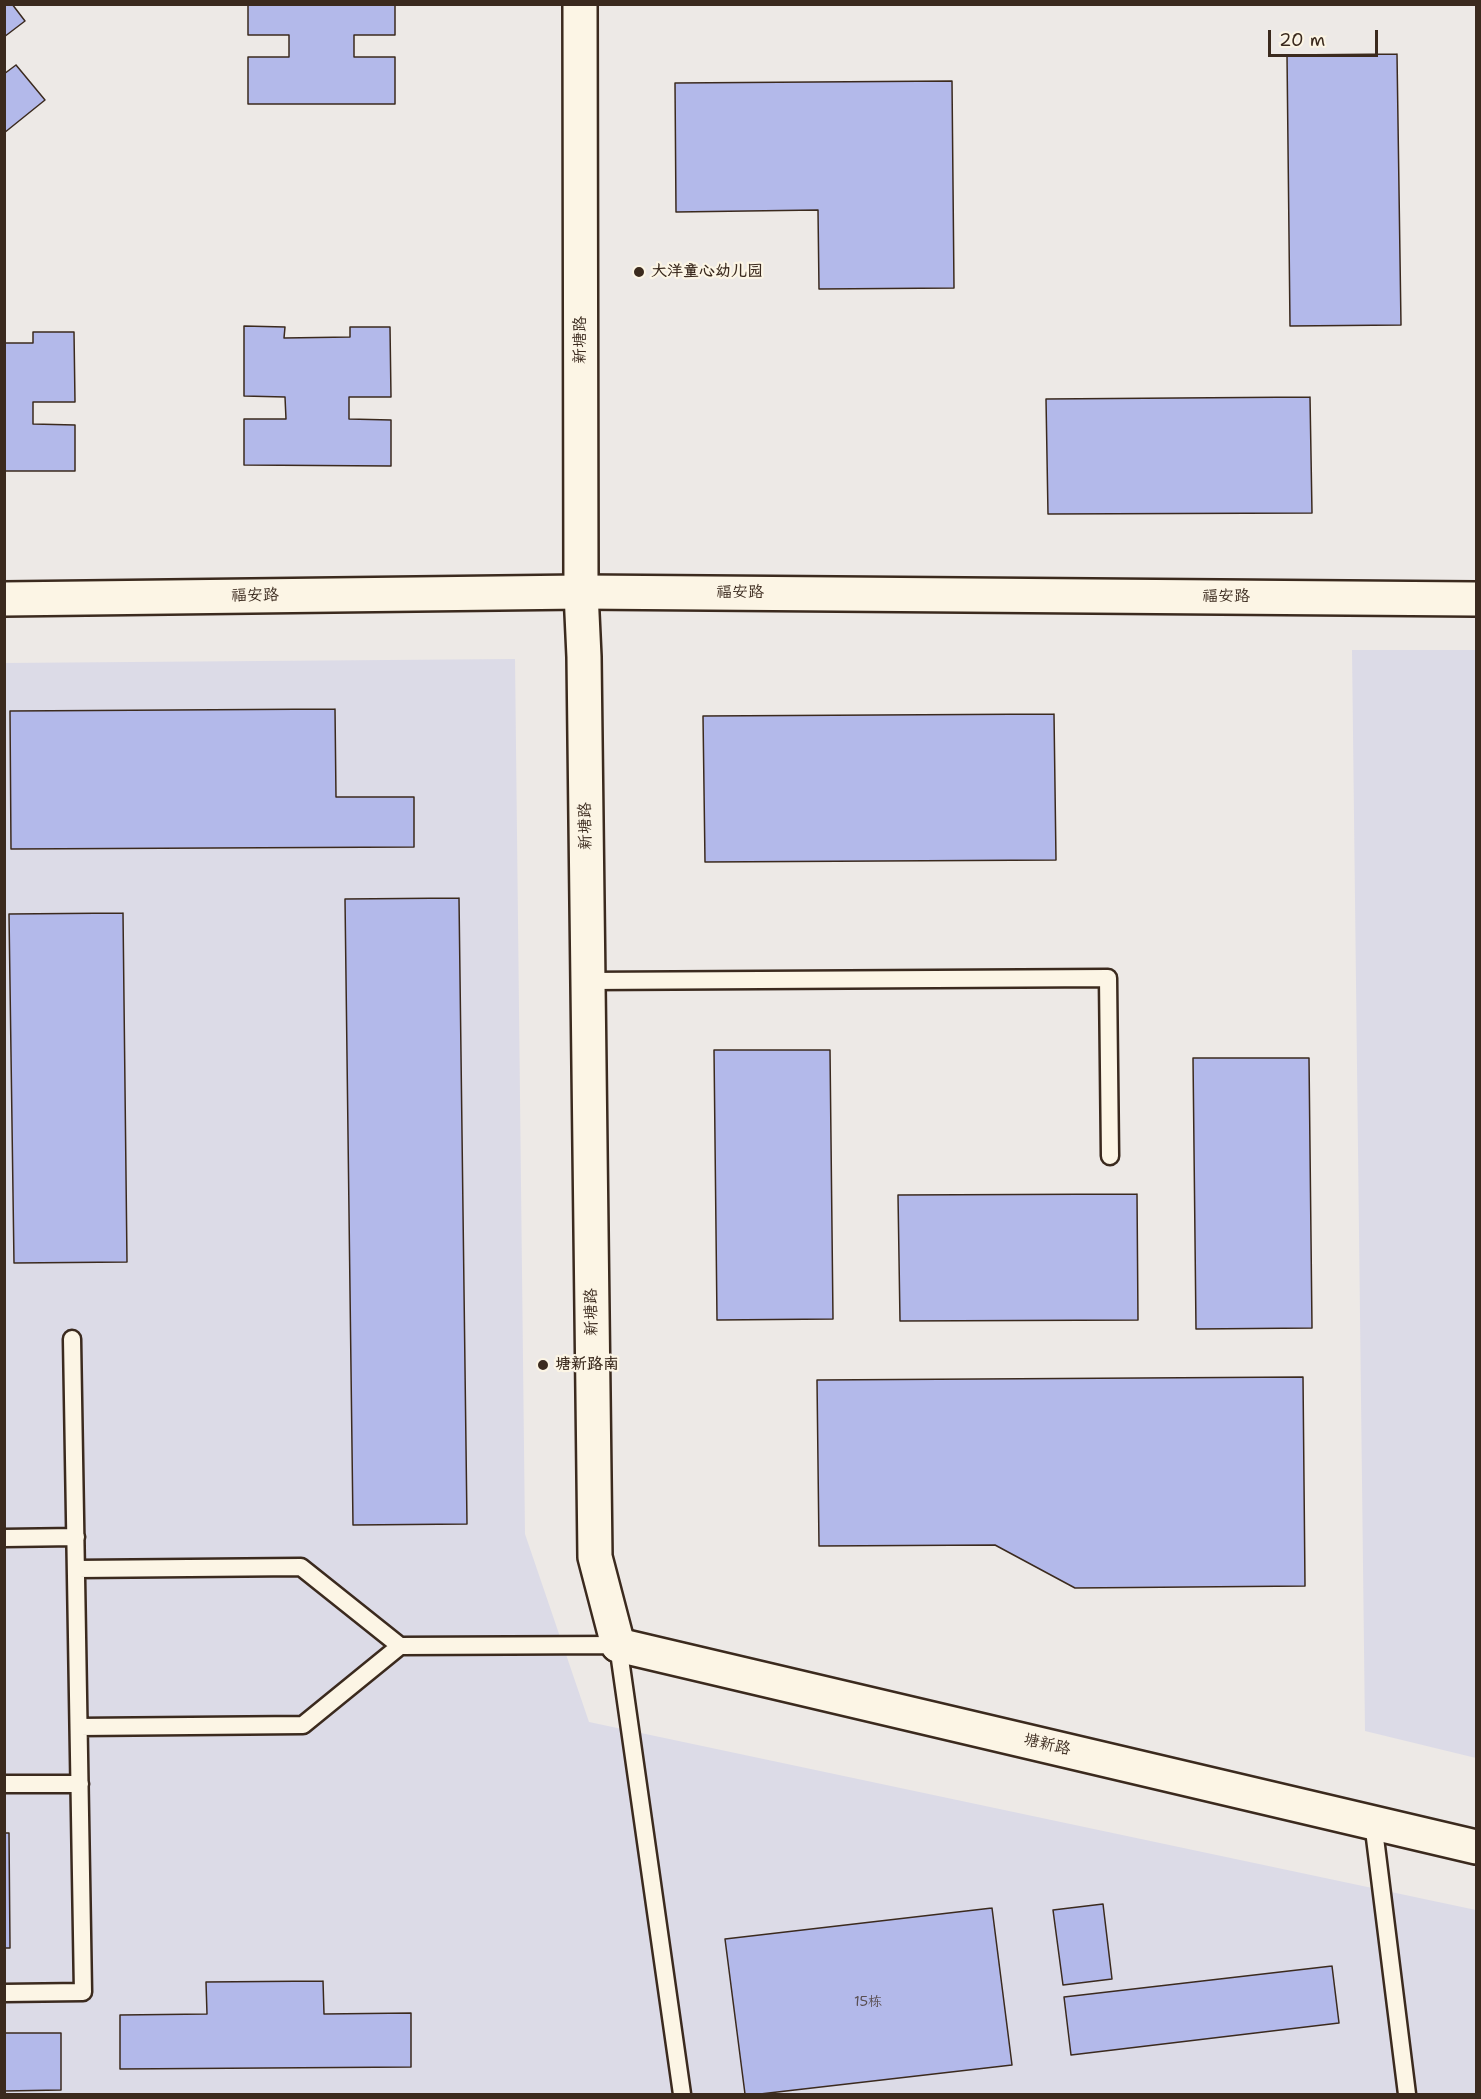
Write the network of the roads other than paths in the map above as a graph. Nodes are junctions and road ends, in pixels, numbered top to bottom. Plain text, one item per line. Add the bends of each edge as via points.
1 (580, 4) edge
2 (581, 592) junction
3 (1476, 598) edge
4 (4, 599) edge
5 (588, 981) junction
6 (1110, 1156) dead end
7 (72, 1339) dead end
8 (76, 1537) junction
9 (4, 1538) edge
10 (76, 1569) junction
11 (618, 1645) junction
12 (400, 1646) junction
13 (79, 1727) junction
14 (4, 1784) edge
15 (80, 1784) junction
16 (1373, 1822) junction
17 (1476, 1847) edge
18 (4, 1993) edge
19 (682, 2094) edge
20 (1407, 2094) edge

1 - 2 street, 新塘路
2 - 3 street, 福安路
2 - 4 street, 福安路
2 - 5 street, 新塘路
5 - 6 lane via 1108,978
5 - 11 street, 新塘路 via 595,1557
7 - 8 lane
8 - 9 lane
8 - 10 lane
10 - 12 lane via 301,1567
10 - 13 lane
11 - 12 lane
11 - 16 street, 塘新路
11 - 19 lane
12 - 13 lane via 303,1725
13 - 15 lane
14 - 15 lane
15 - 18 lane via 83,1992
16 - 17 street, 塘新路
16 - 20 lane

